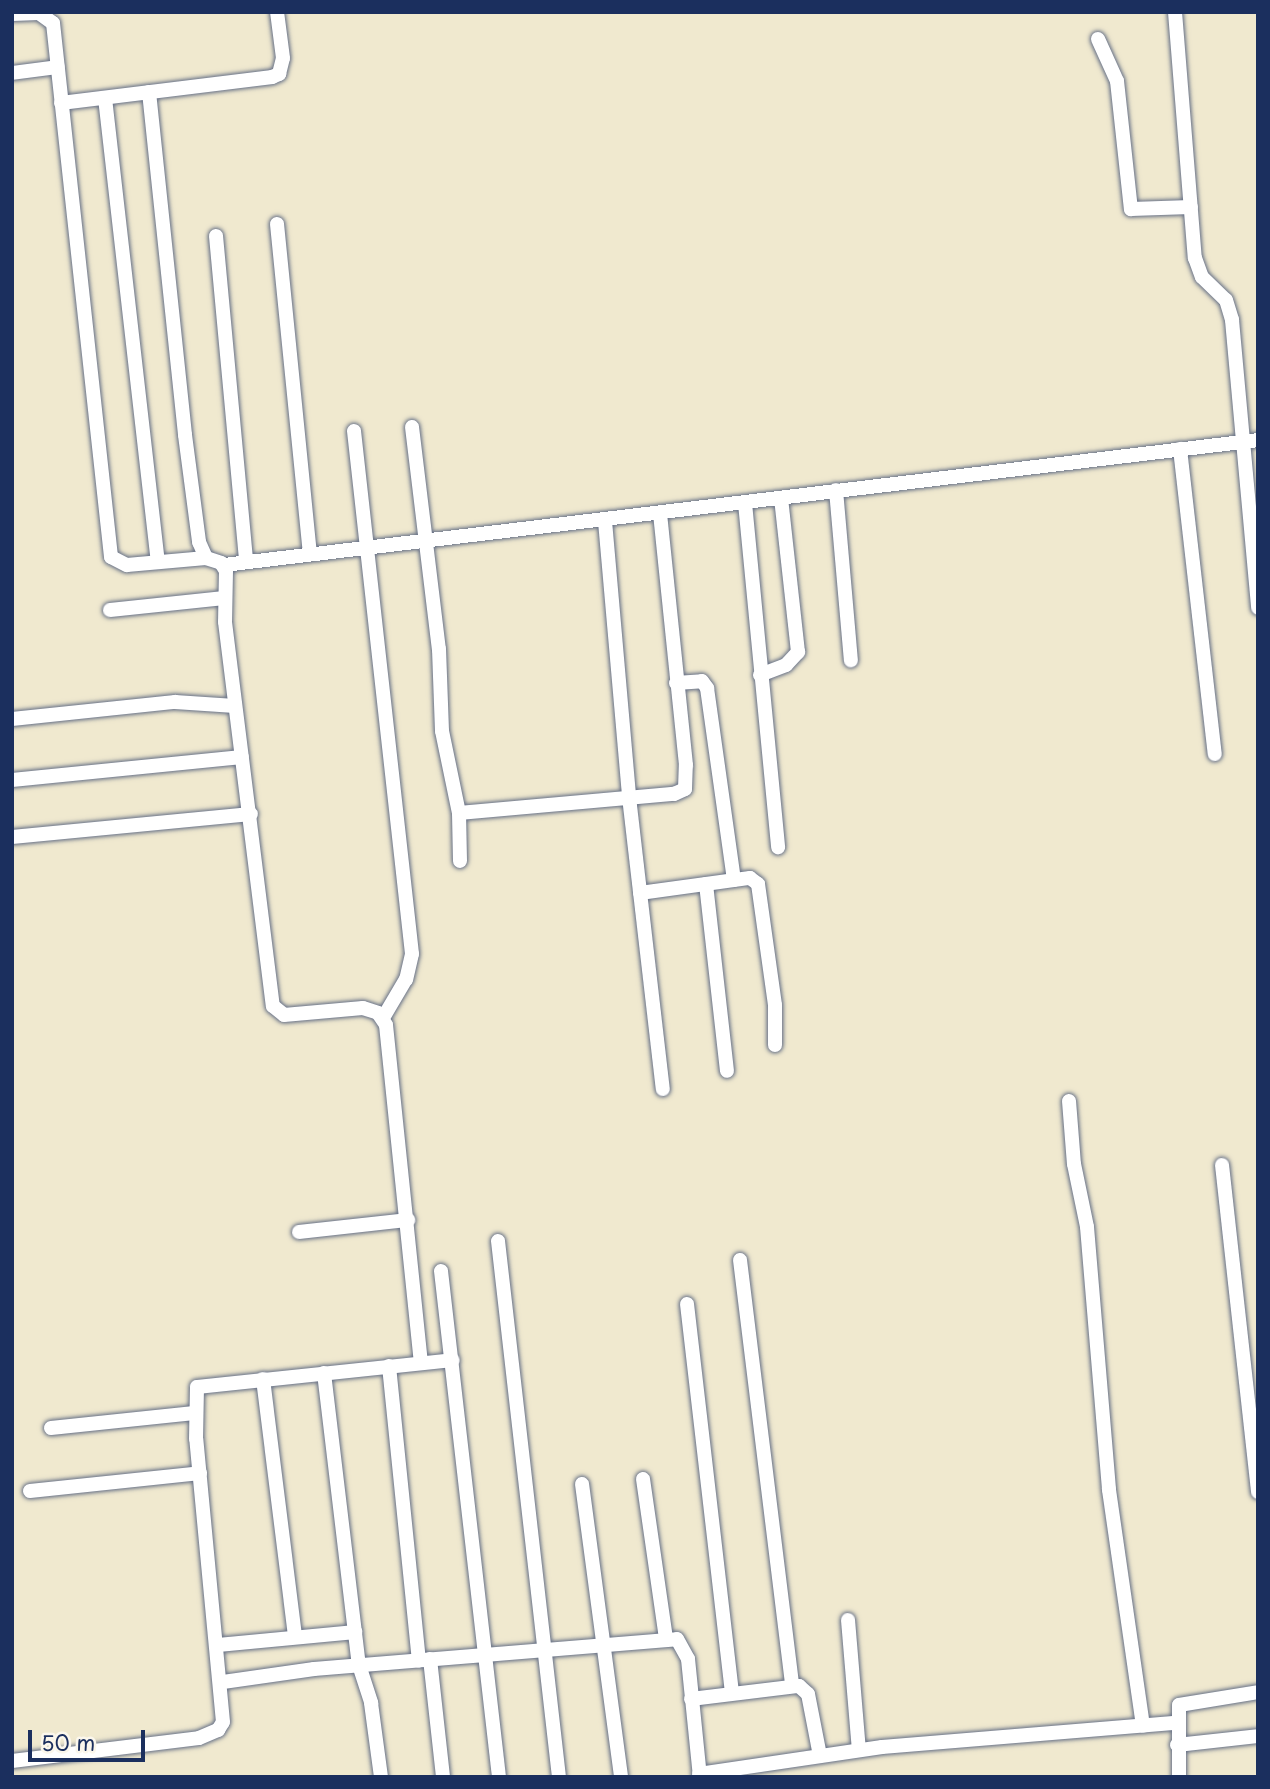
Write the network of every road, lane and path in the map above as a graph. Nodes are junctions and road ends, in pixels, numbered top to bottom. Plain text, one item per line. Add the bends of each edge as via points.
1 (277, 12) edge
2 (1175, 12) edge
3 (12, 14) edge
4 (1098, 39) dead end
5 (58, 67) junction
6 (12, 73) edge
7 (149, 92) junction
8 (105, 98) junction
9 (61, 103) junction
10 (1191, 207) junction
11 (277, 224) dead end
12 (216, 236) dead end
13 (412, 427) dead end
14 (354, 431) dead end
15 (1250, 441) edge
16 (1180, 449) junction
17 (836, 490) junction
18 (781, 498) junction
19 (745, 503) junction
20 (660, 515) junction
21 (605, 521) junction
22 (423, 542) junction
23 (367, 547) junction
24 (310, 554) junction
25 (206, 558) junction
26 (246, 560) junction
27 (158, 562) junction
28 (223, 565) junction
29 (224, 598) junction
30 (1258, 608) edge
31 (110, 610) dead end
32 (852, 660) dead end
33 (760, 675) junction
34 (676, 683) junction
35 (235, 706) junction
36 (12, 719) edge
37 (1215, 754) dead end
38 (242, 757) junction
39 (12, 780) edge
40 (629, 797) junction
41 (459, 813) junction
42 (251, 814) junction
43 (12, 837) edge
44 (778, 847) dead end
45 (460, 861) dead end
46 (734, 880) junction
47 (706, 884) junction
48 (640, 894) junction
49 (383, 1018) junction
50 (775, 1045) dead end
51 (727, 1071) dead end
52 (663, 1089) dead end
53 (1069, 1101) dead end
54 (1222, 1164) dead end
55 (408, 1220) junction
56 (299, 1232) dead end
57 (498, 1241) dead end
58 (740, 1260) dead end
59 (441, 1271) dead end
60 (687, 1304) dead end
61 (453, 1360) junction
62 (421, 1362) junction
63 (389, 1366) junction
64 (324, 1373) junction
65 (263, 1379) junction
66 (194, 1413) junction
67 (51, 1428) dead end
68 (200, 1473) junction
69 (643, 1479) dead end
70 (583, 1484) dead end
71 (30, 1491) dead end
72 (1258, 1492) edge
73 (848, 1620) dead end
74 (355, 1632) junction
75 (295, 1637) junction
76 (666, 1638) junction
77 (604, 1643) junction
78 (218, 1645) junction
79 (545, 1651) junction
80 (484, 1656) junction
81 (425, 1660) junction
82 (359, 1665) junction
83 (223, 1682) junction
84 (792, 1686) junction
85 (1258, 1692) edge
86 (732, 1693) junction
87 (691, 1699) junction
88 (1176, 1723) junction
89 (1143, 1727) junction
90 (1258, 1735) edge
91 (1177, 1745) junction
92 (859, 1750) junction
93 (820, 1756) junction
94 (12, 1761) edge
95 (699, 1775) edge
96 (381, 1777) edge
97 (443, 1777) edge
98 (499, 1777) edge
99 (559, 1777) edge
100 (621, 1777) edge
101 (1180, 1777) edge

1 - 7 street via 283,58 279,74
2 - 10 street
3 - 5 street via 39,13 50,19
4 - 10 street via 1117,81 1131,209
5 - 6 street
5 - 9 street
7 - 8 street
7 - 25 street via 188,460 199,542
8 - 9 street
8 - 27 street
9 - 27 street via 108,549 120,564
10 - 15 street via 1197,267 1230,309
11 - 24 street
12 - 26 street
13 - 22 street
14 - 23 street
15 - 16 street
15 - 30 street
16 - 17 street
16 - 37 street
17 - 18 street
17 - 32 street
18 - 19 street
18 - 33 street via 798,652 786,665
19 - 20 street
19 - 33 street
20 - 21 street
20 - 34 street
21 - 22 street
21 - 40 street
22 - 23 street
22 - 41 street via 439,649 442,731
23 - 24 street
23 - 49 street via 412,954 406,979
24 - 26 street
25 - 27 street
25 - 28 street
26 - 28 street
28 - 29 street
29 - 31 street
29 - 35 street
33 - 44 street
34 - 40 street via 685,789
34 - 46 street via 702,681 707,688
35 - 36 street via 175,702
35 - 38 street
38 - 39 street
38 - 42 street
40 - 41 street
40 - 48 street
41 - 45 street
42 - 43 street
42 - 49 street via 273,1006 284,1015 363,1008
46 - 47 street
46 - 50 street via 750,878 758,884 775,1004
47 - 48 street
47 - 51 street
48 - 52 street
49 - 55 street
53 - 89 street via 1074,1164 1087,1227 1109,1490
54 - 72 street
55 - 56 street
55 - 62 street
57 - 79 street
58 - 84 street
59 - 61 street
60 - 86 street
61 - 62 street
61 - 80 street
62 - 63 street
63 - 64 street
63 - 81 street
64 - 65 street
64 - 74 street
65 - 66 street via 202,1385 194,1392
65 - 75 street
66 - 67 street
66 - 68 street
68 - 71 street
68 - 78 street
69 - 76 street
70 - 77 street
73 - 92 street
74 - 75 street
74 - 82 street
75 - 78 street
76 - 77 street
76 - 87 street via 677,1639 686,1650
77 - 79 street
77 - 100 street
78 - 83 street
79 - 80 street
79 - 99 street
80 - 81 street
80 - 98 street
81 - 82 street
81 - 97 street
82 - 83 street
82 - 96 street via 371,1703
83 - 94 street via 223,1723 211,1734
84 - 86 street
84 - 93 street via 807,1694
85 - 88 street via 1182,1703
86 - 87 street
87 - 95 street
88 - 89 street
88 - 91 street
89 - 92 street
90 - 91 street
91 - 101 street
92 - 93 street
93 - 95 street

